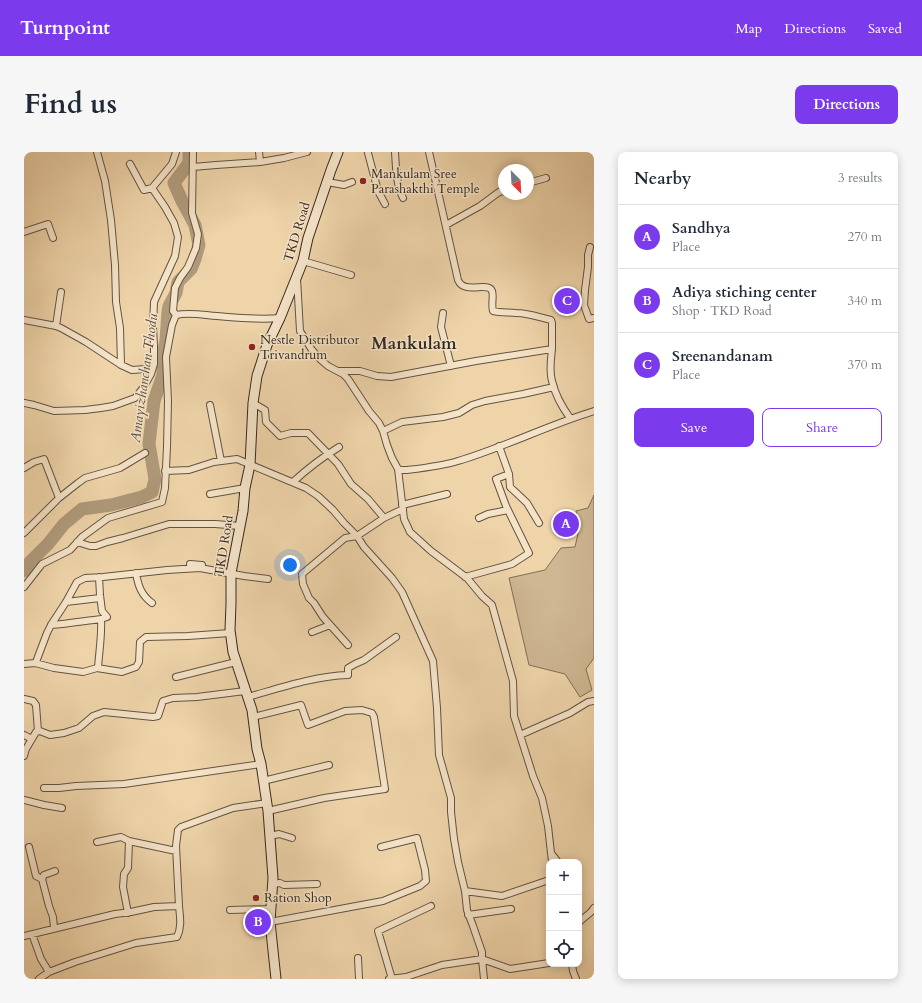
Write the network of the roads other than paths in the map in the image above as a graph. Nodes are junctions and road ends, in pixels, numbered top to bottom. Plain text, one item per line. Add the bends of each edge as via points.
1 (97, 152) edge
2 (176, 152) edge
3 (193, 152) edge
4 (259, 152) edge
5 (307, 152) edge
6 (338, 152) edge
7 (364, 152) edge
8 (368, 152) edge
9 (395, 152) edge
10 (429, 152) edge
11 (260, 162) junction
12 (130, 164) dead end
13 (193, 168) junction
14 (546, 178) dead end
15 (534, 181) edge
16 (327, 182) junction
17 (352, 182) dead end
18 (152, 188) junction
19 (498, 193) edge
20 (403, 198) dead end
21 (385, 204) dead end
22 (446, 226) junction
23 (24, 232) edge
24 (53, 238) dead end
25 (590, 247) dead end
26 (303, 261) junction
27 (351, 275) dead end
28 (297, 276) junction
29 (61, 292) dead end
30 (443, 313) dead end
31 (176, 315) junction
32 (280, 318) junction
33 (594, 318) edge
34 (24, 320) edge
35 (56, 326) junction
36 (552, 349) junction
37 (154, 364) junction
38 (121, 365) junction
39 (451, 366) junction
40 (338, 371) junction
41 (554, 387) junction
42 (24, 403) edge
43 (253, 403) junction
44 (210, 405) dead end
45 (594, 411) edge
46 (570, 418) junction
47 (383, 431) junction
48 (499, 446) junction
49 (339, 447) dead end
50 (145, 453) dead end
51 (328, 454) junction
52 (221, 461) junction
53 (250, 465) junction
54 (24, 468) edge
55 (398, 469) junction
56 (165, 471) junction
57 (509, 474) junction
58 (293, 482) junction
59 (245, 488) junction
60 (210, 494) dead end
61 (447, 494) dead end
62 (59, 498) junction
63 (403, 507) junction
64 (508, 510) junction
65 (384, 518) junction
66 (479, 518) dead end
67 (539, 523) dead end
68 (240, 526) junction
69 (24, 533) edge
70 (357, 536) junction
71 (77, 542) junction
72 (190, 564) dead end
73 (231, 571) junction
74 (136, 573) junction
75 (99, 577) junction
76 (465, 577) junction
77 (268, 579) dead end
78 (24, 587) edge
79 (100, 598) junction
80 (66, 602) junction
81 (152, 603) dead end
82 (101, 619) junction
83 (51, 625) junction
84 (330, 625) junction
85 (312, 632) dead end
86 (230, 633) junction
87 (396, 637) dead end
88 (348, 645) dead end
89 (236, 662) junction
90 (24, 664) edge
91 (35, 664) junction
92 (98, 668) junction
93 (176, 677) dead end
94 (247, 694) junction
95 (24, 698) edge
96 (594, 701) edge
97 (253, 717) junction
98 (38, 731) junction
99 (24, 735) edge
100 (520, 735) junction
101 (32, 739) junction
102 (24, 756) edge
103 (261, 764) junction
104 (329, 764) dead end
105 (263, 781) junction
106 (44, 788) dead end
107 (24, 800) edge
108 (267, 807) junction
109 (62, 808) dead end
110 (270, 836) junction
111 (292, 838) dead end
112 (129, 841) junction
113 (96, 842) dead end
114 (29, 847) dead end
115 (381, 847) dead end
116 (176, 851) junction
117 (552, 853) junction
118 (552, 859) edge
119 (556, 859) edge
120 (55, 871) dead end
121 (42, 879) junction
122 (546, 881) edge
123 (273, 884) junction
124 (317, 884) dead end
125 (465, 891) junction
126 (179, 906) junction
127 (431, 906) dead end
128 (594, 908) edge
129 (271, 909) junction
130 (511, 909) dead end
131 (230, 910) dead end
132 (128, 913) junction
133 (468, 915) junction
134 (582, 920) edge
135 (270, 922) junction
136 (54, 928) junction
137 (32, 934) junction
138 (24, 936) edge
139 (358, 958) dead end
140 (482, 959) junction
141 (546, 964) edge
142 (572, 967) edge
143 (49, 972) junction
144 (406, 978) edge
145 (39, 979) edge
146 (276, 979) edge
147 (359, 979) edge
148 (389, 979) edge
149 (392, 979) edge
150 (484, 979) edge
151 (576, 979) edge

1 - 38 street via 111,220
2 - 18 street via 172,164
3 - 13 street
4 - 11 street
5 - 11 street
6 - 16 street, TKD Road
7 - 8 street
8 - 21 street via 378,191
9 - 20 street via 400,193
10 - 22 street
11 - 13 street
12 - 18 street via 144,190
13 - 31 street via 192,213 198,234 196,248 188,267 175,288 173,310
14 - 15 street
16 - 17 street via 344,185
16 - 26 street, TKD Road
18 - 37 street via 165,206 178,237 176,256 154,302
19 - 22 street
22 - 36 street via 460,284 490,289 493,311 532,314 551,320
23 - 24 street via 48,224
25 - 33 street via 584,305 588,319
26 - 27 street
26 - 28 street, TKD Road
28 - 32 street, TKD Road
28 - 40 street via 300,331 321,360
29 - 35 street
30 - 39 street via 441,327
31 - 32 street
31 - 56 street via 166,357 168,400
32 - 43 street, TKD Road via 267,345 257,376
34 - 35 street
35 - 38 street
36 - 39 street
36 - 41 street
37 - 38 street via 145,369 132,370
37 - 42 street via 151,374 135,398 113,406 54,411
39 - 40 street via 391,377 360,371
40 - 47 street via 348,379
41 - 46 street via 564,411
41 - 47 street via 485,401 443,417 402,422
43 - 51 street via 266,410 266,422 280,436 308,433
43 - 53 street, TKD Road
44 - 52 street
45 - 46 street
46 - 48 street
47 - 55 street
48 - 55 street via 457,462 407,470
48 - 57 street
49 - 51 street
50 - 62 street via 120,468 86,478
51 - 58 street
51 - 65 street via 351,484
52 - 53 street via 237,459
52 - 56 street via 189,470
53 - 58 street
53 - 59 street, TKD Road
54 - 62 street via 44,459
55 - 63 street
56 - 71 street via 162,502 108,518
57 - 64 street via 496,478
57 - 67 street via 510,487 527,503
58 - 70 street via 318,496
59 - 60 street
59 - 68 street, TKD Road
61 - 63 street
62 - 69 street
63 - 65 street
63 - 76 street via 404,520 410,532
64 - 66 street
64 - 76 street via 529,553 512,564
65 - 70 street
68 - 71 street via 169,524 96,546
68 - 73 street, TKD Road
70 - 84 street via 345,538 302,574 309,598
70 - 125 street via 402,592 433,661 439,755 451,798 454,839
71 - 78 street via 70,550 42,564
72 - 73 street
73 - 74 street via 200,568
73 - 77 street
73 - 86 street, TKD Road
74 - 75 street
74 - 81 street via 145,598
75 - 79 street
75 - 80 street via 85,578 77,582
76 - 100 street via 492,605 513,681 514,716
79 - 80 street
79 - 82 street via 102,611 107,617
80 - 83 street
82 - 83 street
82 - 92 street via 102,639
83 - 91 street
84 - 85 street
84 - 88 street
86 - 89 street, TKD Road
86 - 92 street via 146,637 140,642 139,662 136,667 122,672
87 - 94 street via 348,668 348,675
89 - 93 street
89 - 94 street, TKD Road
90 - 91 street
91 - 92 street via 83,672
94 - 97 street, TKD Road
94 - 98 street via 173,698 163,701 158,716 104,712 93,716 79,728 64,733 50,735
95 - 98 street via 36,705
96 - 100 street
97 - 103 street, TKD Road
97 - 108 street via 301,705 308,725 346,711 372,712 374,717 385,789
98 - 101 street
99 - 101 street
100 - 117 street via 542,798
101 - 102 street
103 - 105 street, TKD Road
103 - 106 street via 124,784
104 - 105 street
105 - 108 street, TKD Road
107 - 109 street
108 - 110 street, TKD Road
108 - 116 street via 233,808 181,827 178,830
110 - 111 street via 279,834
110 - 123 street, TKD Road
112 - 113 street via 121,837
112 - 116 street
112 - 132 street via 128,868 124,874 123,887
114 - 121 street via 36,876
115 - 135 street via 417,838 426,881 420,886 383,901
116 - 126 street
117 - 118 street
117 - 119 street
120 - 121 street via 44,875
121 - 136 street
122 - 125 street via 502,896
123 - 124 street
123 - 129 street, TKD Road
125 - 133 street
126 - 132 street via 154,907
126 - 143 street via 181,922 177,937 136,943
127 - 149 street via 378,931
128 - 134 street
129 - 131 street
129 - 135 street, TKD Road
130 - 133 street
132 - 136 street
133 - 140 street via 482,952
135 - 146 street, TKD Road
136 - 137 street
137 - 138 street
137 - 143 street
139 - 147 street
140 - 141 street via 510,969
140 - 144 street via 442,965
140 - 150 street
142 - 151 street
143 - 145 street
144 - 149 street
148 - 149 street

